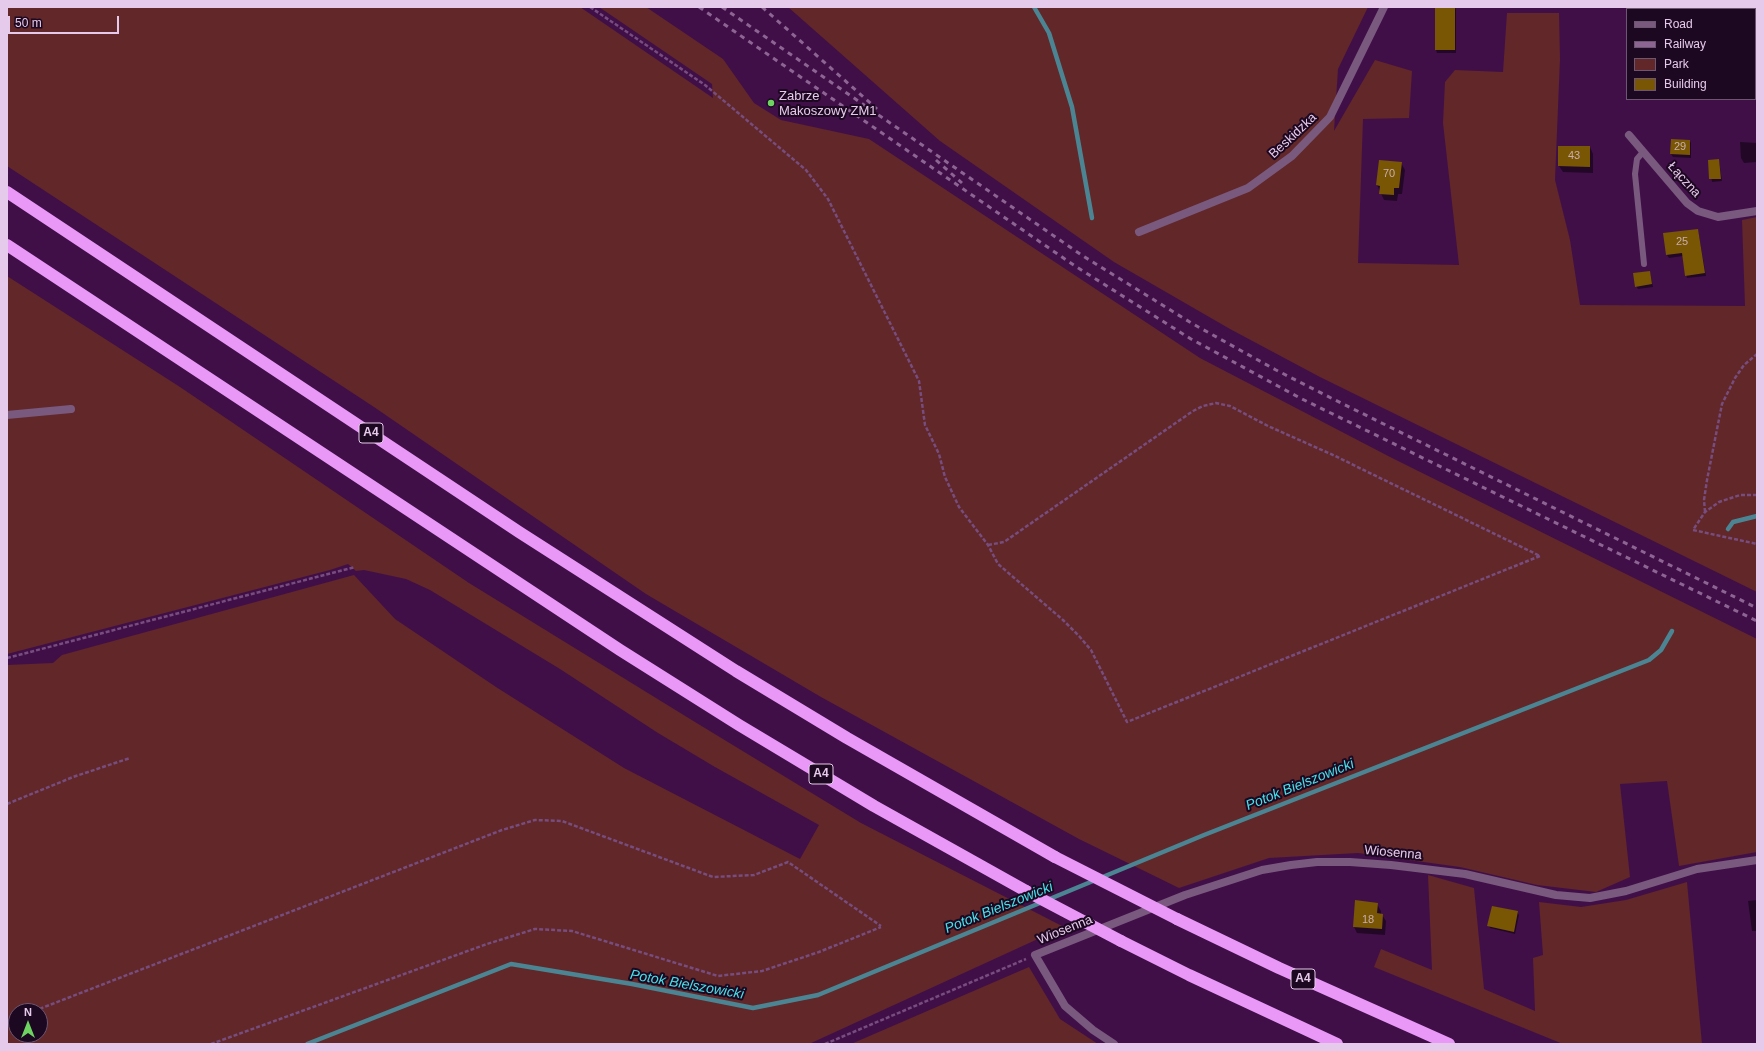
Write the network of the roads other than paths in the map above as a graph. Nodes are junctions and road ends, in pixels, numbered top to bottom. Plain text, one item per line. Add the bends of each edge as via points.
1 (1384, 7) edge
2 (1629, 135) dead end
3 (1643, 152) junction
4 (7, 192) edge
5 (1757, 211) edge
6 (1139, 232) dead end
7 (7, 245) edge
8 (1644, 264) dead end
9 (71, 409) dead end
10 (7, 415) edge
11 (1757, 860) edge
12 (1114, 1044) edge
13 (1337, 1044) edge
14 (1449, 1044) edge

1 - 6 street, Beskidzka via 1330,117 1292,156 1248,188
2 - 3 street, Łączna
3 - 5 street, Łączna via 1687,203 1698,211 1718,216
3 - 8 lane via 1637,159 1635,174
4 - 14 highway, A4, bridge via 512,527 847,738 1055,857 1279,968
7 - 13 highway, A4, bridge via 626,655 739,725 874,806 1026,891 1189,975
9 - 10 street
11 - 12 street, Wiosenna via 1697,869 1626,891 1590,898 1556,896 1465,874 1398,865 1350,862 1291,865 1262,870 1185,894 1035,955 1065,1006

